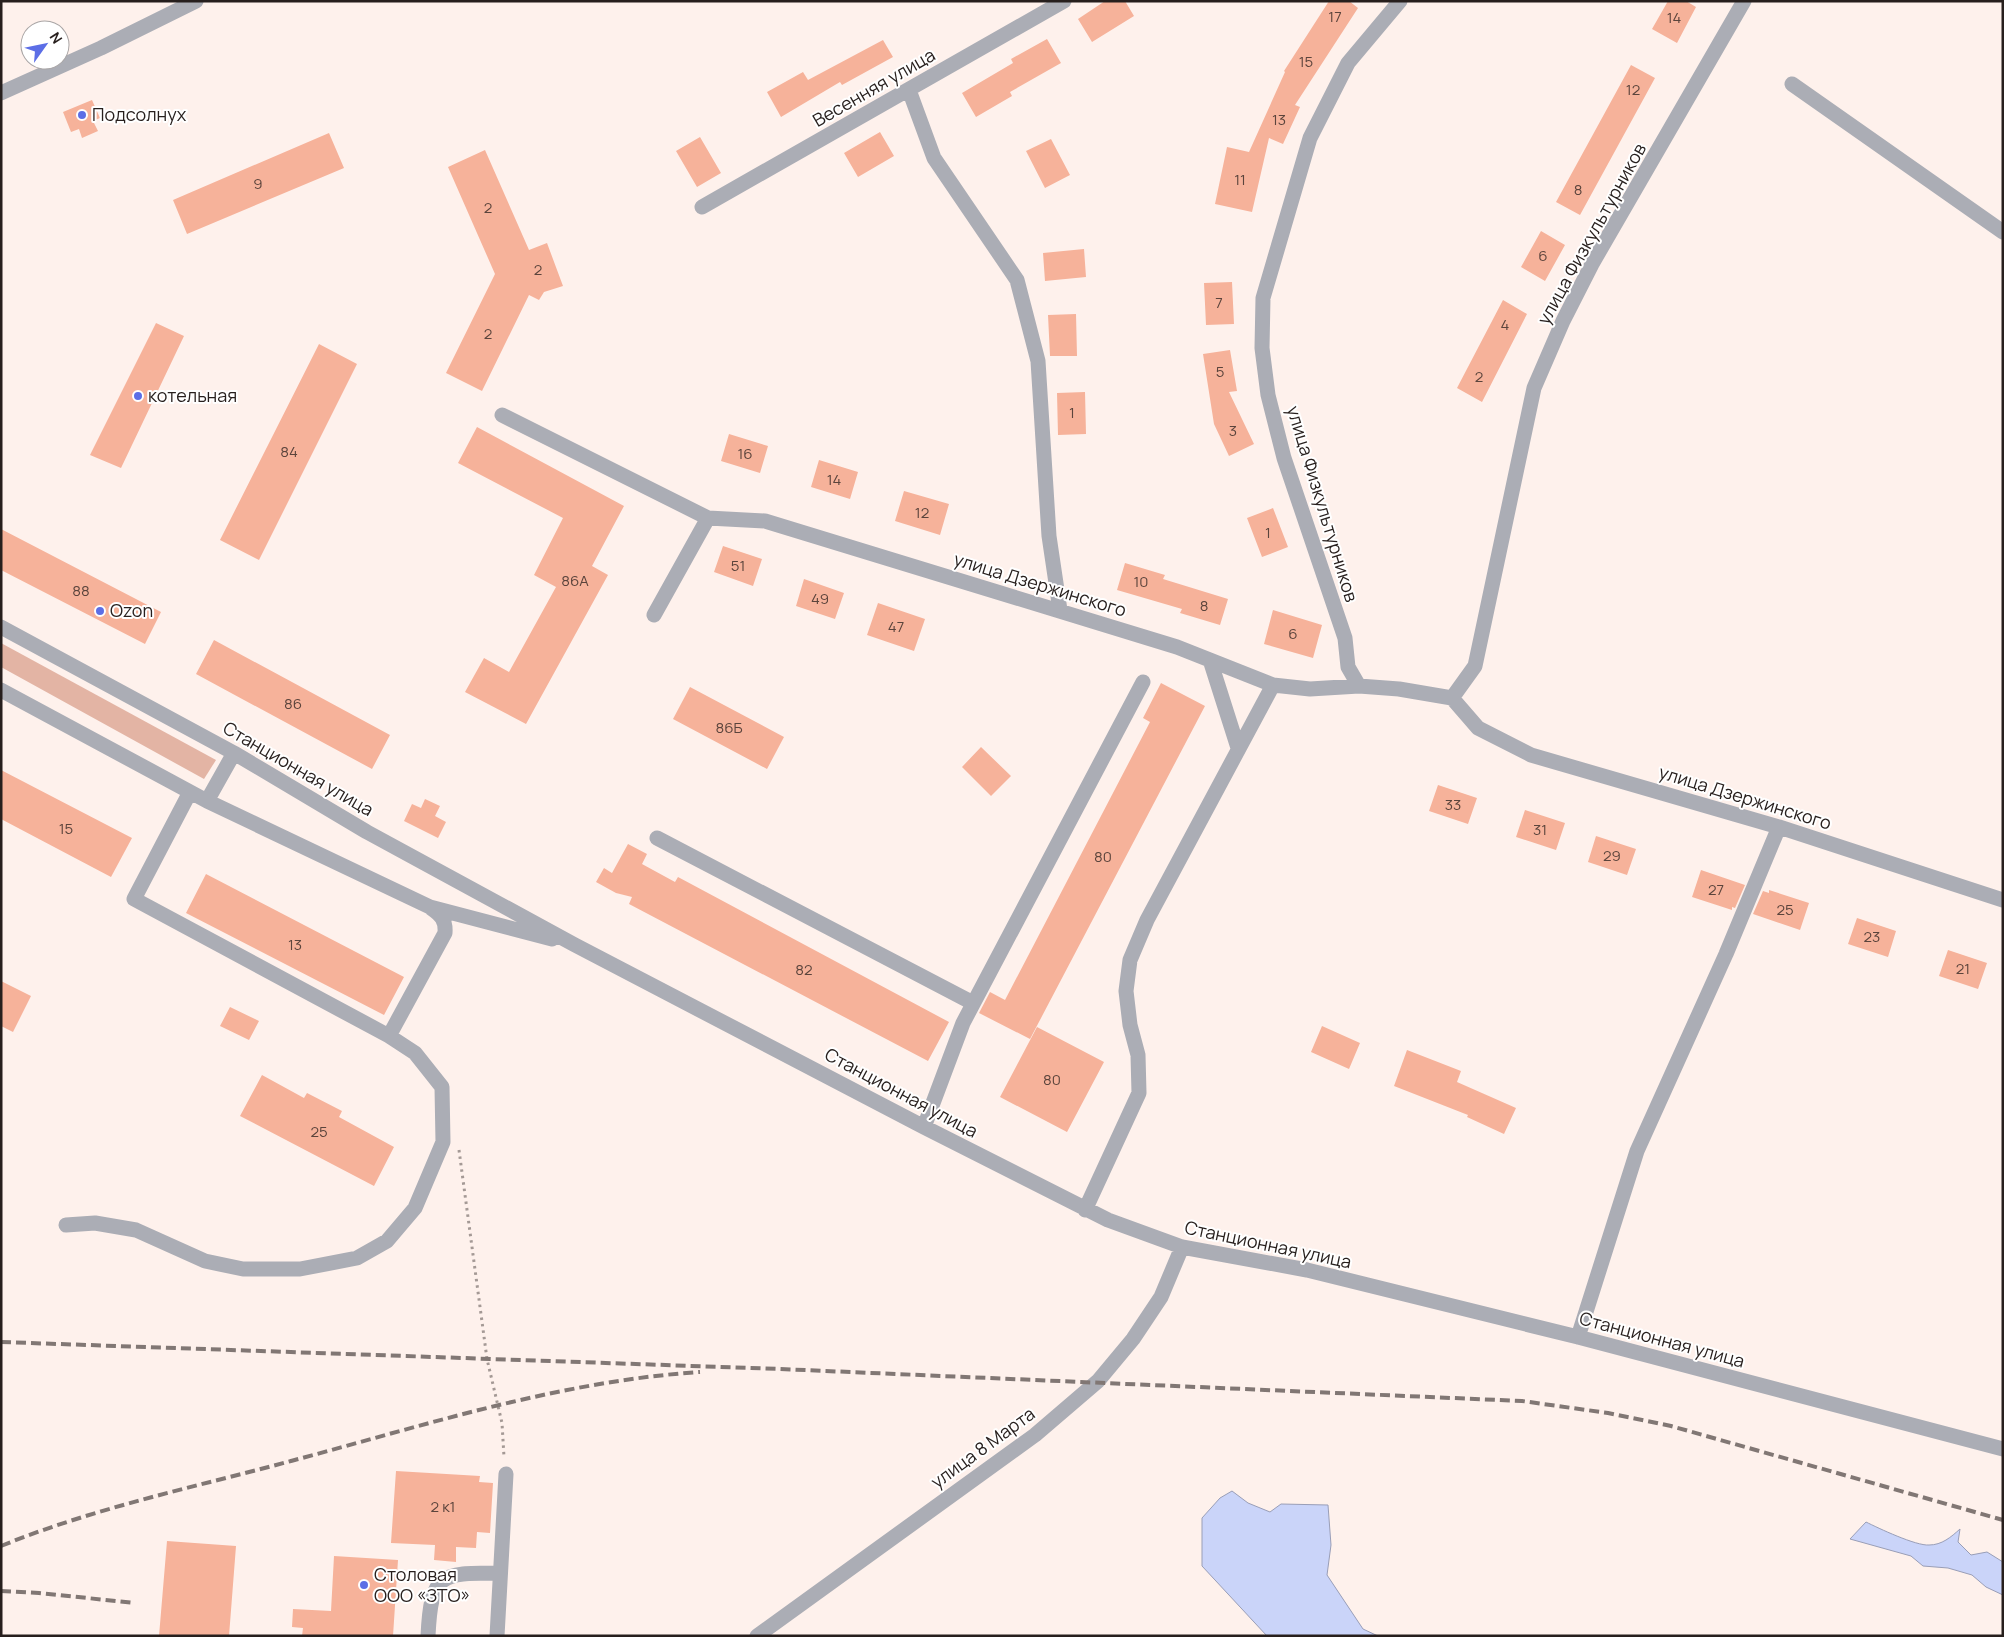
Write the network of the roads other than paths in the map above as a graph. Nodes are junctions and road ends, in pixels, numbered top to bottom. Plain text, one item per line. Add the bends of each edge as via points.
1 (196, 1) edge
2 (1064, 1) edge
3 (1400, 1) edge
4 (1744, 1) edge
5 (1792, 84) dead end
6 (909, 90) junction
7 (1, 92) edge
8 (702, 207) dead end
9 (2003, 232) edge
10 (502, 415) dead end
11 (708, 518) junction
12 (1060, 610) junction
13 (654, 615) dead end
14 (1, 627) edge
15 (1210, 660) junction
16 (1348, 667) junction
17 (1143, 682) dead end
18 (1273, 685) junction
19 (1359, 686) junction
20 (1328, 688) junction
21 (1, 690) edge
22 (1452, 698) junction
23 (1238, 748) junction
24 (234, 752) junction
25 (190, 792) junction
26 (207, 801) junction
27 (1779, 826) junction
28 (657, 838) dead end
29 (2003, 900) edge
30 (430, 907) junction
31 (575, 945) junction
32 (973, 1003) junction
33 (390, 1036) junction
34 (924, 1127) junction
35 (1085, 1210) junction
36 (66, 1225) dead end
37 (1182, 1247) junction
38 (1578, 1337) junction
39 (2003, 1449) edge
40 (506, 1474) road end
41 (500, 1573) junction
42 (428, 1636) edge
43 (497, 1636) edge
44 (757, 1636) edge

1 - 7 street
2 - 6 street, Весенняя улица
3 - 16 street, улица Физкультурников via 1348,63 1310,138 1263,298 1262,348 1268,395 1284,458 1345,638
4 - 22 street, улица Физкультурников via 1592,264 1538,380 1475,666
5 - 9 street
6 - 8 street, Весенняя улица
6 - 12 street via 934,158 1017,280 1038,361 1049,536
10 - 11 street
11 - 12 street, улица Дзержинского via 766,521
11 - 13 street
12 - 15 street, улица Дзержинского
14 - 24 street, Станционная улица
15 - 18 street, улица Дзержинского
15 - 23 street
16 - 19 street, улица Физкультурников
16 - 20 street
17 - 32 street
18 - 20 street, улица Дзержинского
18 - 23 street
19 - 20 street, улица Дзержинского
19 - 22 street
21 - 25 street, Станционная улица
22 - 27 street, улица Дзержинского via 1478,728 1531,755
23 - 35 street via 1147,920 1130,960 1126,991 1130,1026 1138,1055 1139,1093
24 - 26 street
24 - 31 street, Станционная улица via 367,832
25 - 26 street, Станционная улица
25 - 33 street via 134,899
26 - 30 street, Станционная улица
27 - 29 street, улица Дзержинского
27 - 38 street via 1726,954 1637,1151
28 - 32 street
30 - 31 street, Станционная улица
30 - 33 street via 442,916 446,933
31 - 34 street, Станционная улица
32 - 34 street
33 - 36 street via 416,1053 442,1086 443,1142 415,1208 387,1241 357,1258 300,1269 243,1269 205,1261 136,1230 95,1223
34 - 35 street, Станционная улица
35 - 37 street, Станционная улица
37 - 38 street, Станционная улица via 1307,1270
37 - 44 street, улица 8 Марта via 1161,1297 1128,1347 1098,1381 1035,1435
38 - 39 street, Станционная улица
40 - 41 street
41 - 42 street via 457,1574 442,1582 430,1602
41 - 43 street

